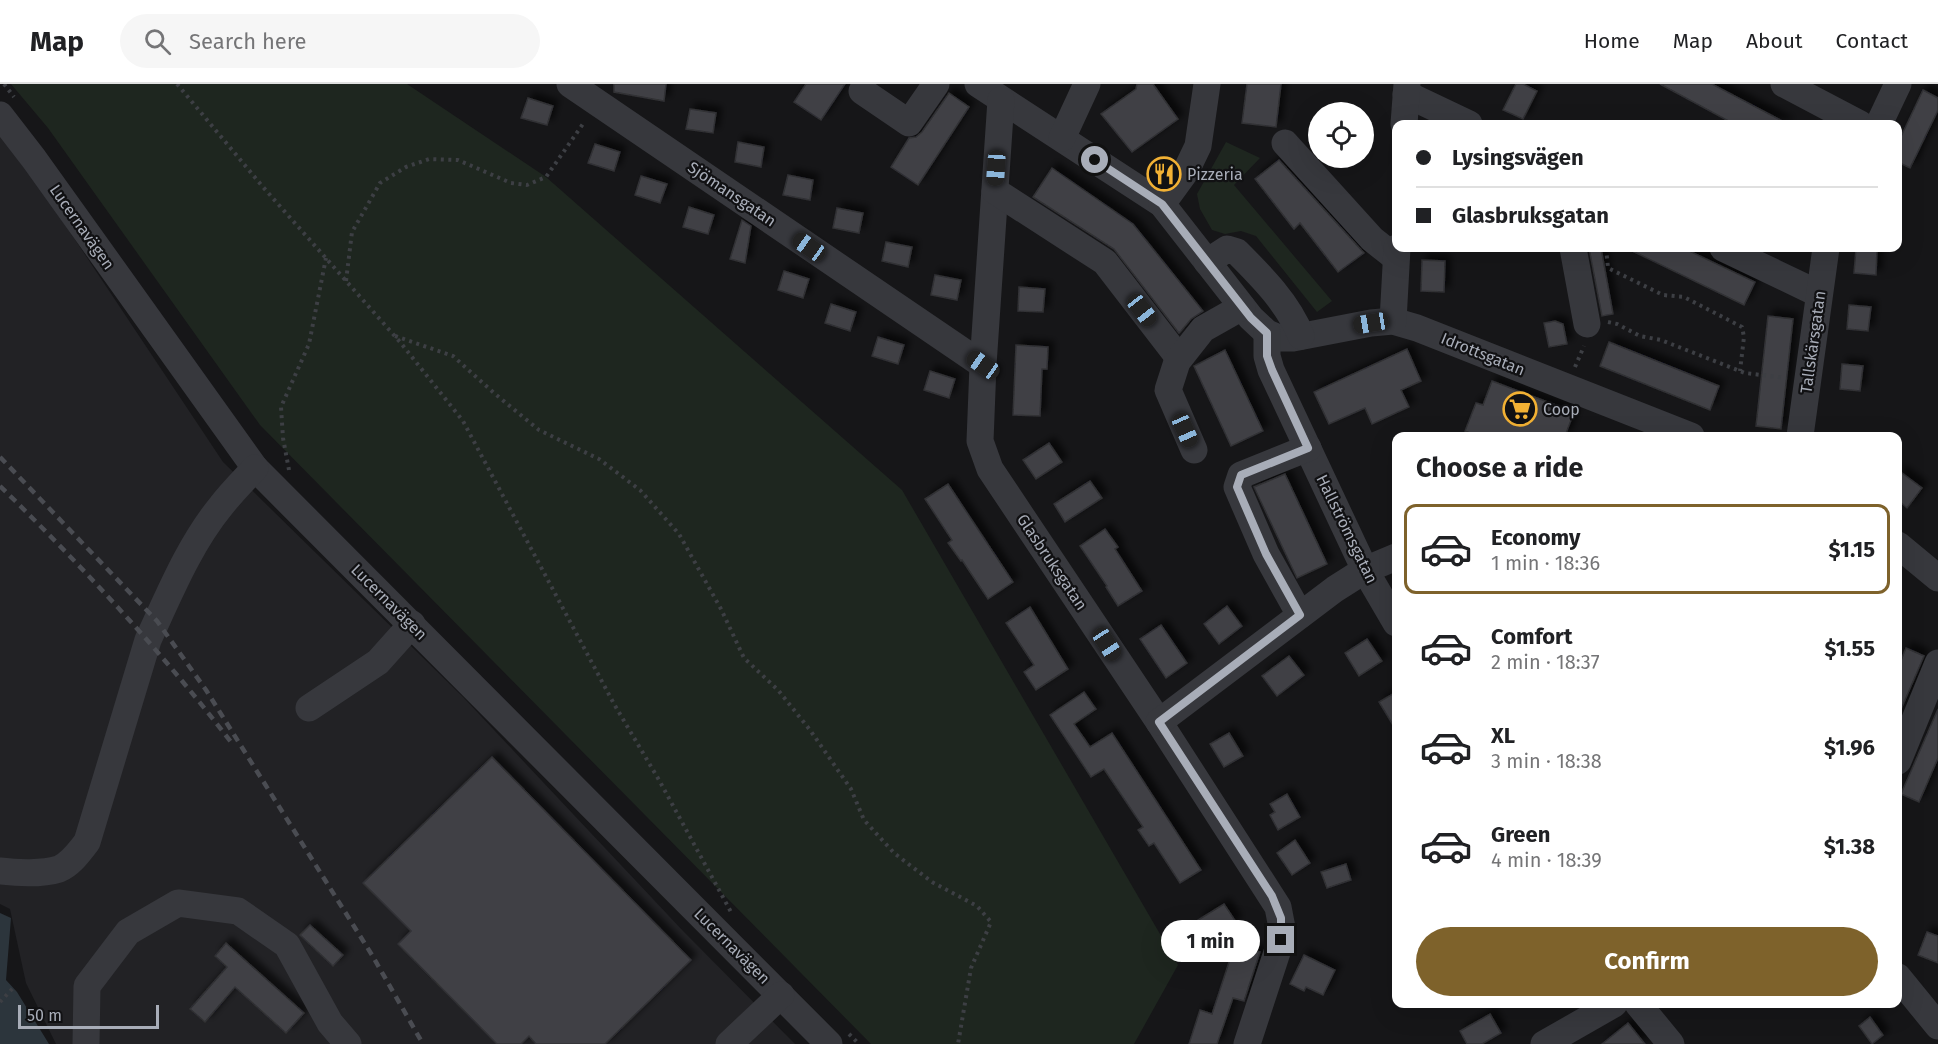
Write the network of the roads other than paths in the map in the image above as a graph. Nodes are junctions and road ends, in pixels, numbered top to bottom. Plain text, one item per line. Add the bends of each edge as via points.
1 (570, 84) edge
2 (936, 84) edge
3 (978, 84) edge
4 (1087, 84) edge
5 (1207, 84) edge
6 (1784, 84) edge
7 (1898, 84) edge
8 (1407, 89) edge
9 (862, 91) dead end
10 (604, 93) edge
11 (1001, 100) junction
12 (9, 109) edge
13 (1404, 120) edge
14 (1462, 120) edge
15 (1852, 120) edge
16 (1881, 120) edge
17 (1062, 138) junction
18 (1285, 143) dead end
19 (995, 191) junction
20 (1162, 204) junction
21 (1392, 250) edge
22 (1574, 252) edge
23 (1731, 252) edge
24 (1825, 252) edge
25 (1397, 253) edge
26 (1208, 262) junction
27 (1819, 294) junction
28 (1242, 307) junction
29 (1393, 321) junction
30 (1587, 324) road end
31 (1267, 333) junction
32 (1301, 336) junction
33 (1179, 358) junction
34 (983, 365) junction
35 (1681, 432) edge
36 (1801, 432) edge
37 (1308, 448) junction
38 (1194, 450) dead end
39 (255, 468) junction
40 (1902, 548) edge
41 (1392, 558) edge
42 (1365, 570) junction
43 (1938, 578) edge
44 (1300, 615) junction
45 (1392, 616) edge
46 (412, 624) junction
47 (1938, 663) edge
48 (309, 708) dead end
49 (1159, 722) junction
50 (1902, 751) edge
51 (0, 871) edge
52 (1902, 982) edge
53 (781, 995) junction
54 (1607, 1008) edge
55 (1641, 1008) edge
56 (1938, 1026) edge
57 (836, 1036) edge
58 (86, 1044) edge
59 (348, 1044) edge
60 (729, 1044) edge
61 (1247, 1044) edge
62 (1544, 1044) edge
63 (1671, 1044) edge

1 - 10 street, Sjömansgatan
2 - 9 street via 909,123
3 - 11 street
4 - 17 street
5 - 20 street via 1198,146
6 - 15 street
7 - 16 street
8 - 13 street
8 - 14 street
10 - 34 street, Sjömansgatan
11 - 17 street
11 - 19 street, Glasbruksgatan
12 - 39 street, Lucernavägen via 34,159
17 - 20 street
18 - 21 street via 1372,239
19 - 33 street via 1105,262
19 - 34 street, Glasbruksgatan
20 - 26 street
22 - 30 street
23 - 27 street
24 - 27 street, Tallskärsgatan
25 - 29 street
26 - 28 street
26 - 32 street via 1227,249 1238,252 1285,307
27 - 36 street, Tallskärsgatan
28 - 31 street
28 - 33 street via 1203,329
29 - 32 street, Idrottsgatan
29 - 35 street, Idrottsgatan
31 - 32 street, Idrottsgatan via 1279,338
31 - 37 street, Hallströmsgatan via 1267,356
33 - 38 street via 1168,390
34 - 49 street, Glasbruksgatan via 980,441 990,469
37 - 42 street, Hallströmsgatan
37 - 44 street via 1241,475 1237,487 1266,554
39 - 46 street, Lucernavägen
39 - 51 street via 195,543 148,640 87,842 59,868 22,873
40 - 43 street
41 - 42 street
42 - 44 street
42 - 45 street, Hallströmsgatan
44 - 49 street
46 - 48 street via 378,662
46 - 53 street, Lucernavägen
47 - 50 street
49 - 61 street, Glasbruksgatan via 1272,896 1281,918 1281,940
52 - 56 street
53 - 57 street, Lucernavägen
53 - 60 street
54 - 62 street
55 - 63 street
58 - 59 street via 87,986 128,932 178,903 238,910 287,945 330,1023

